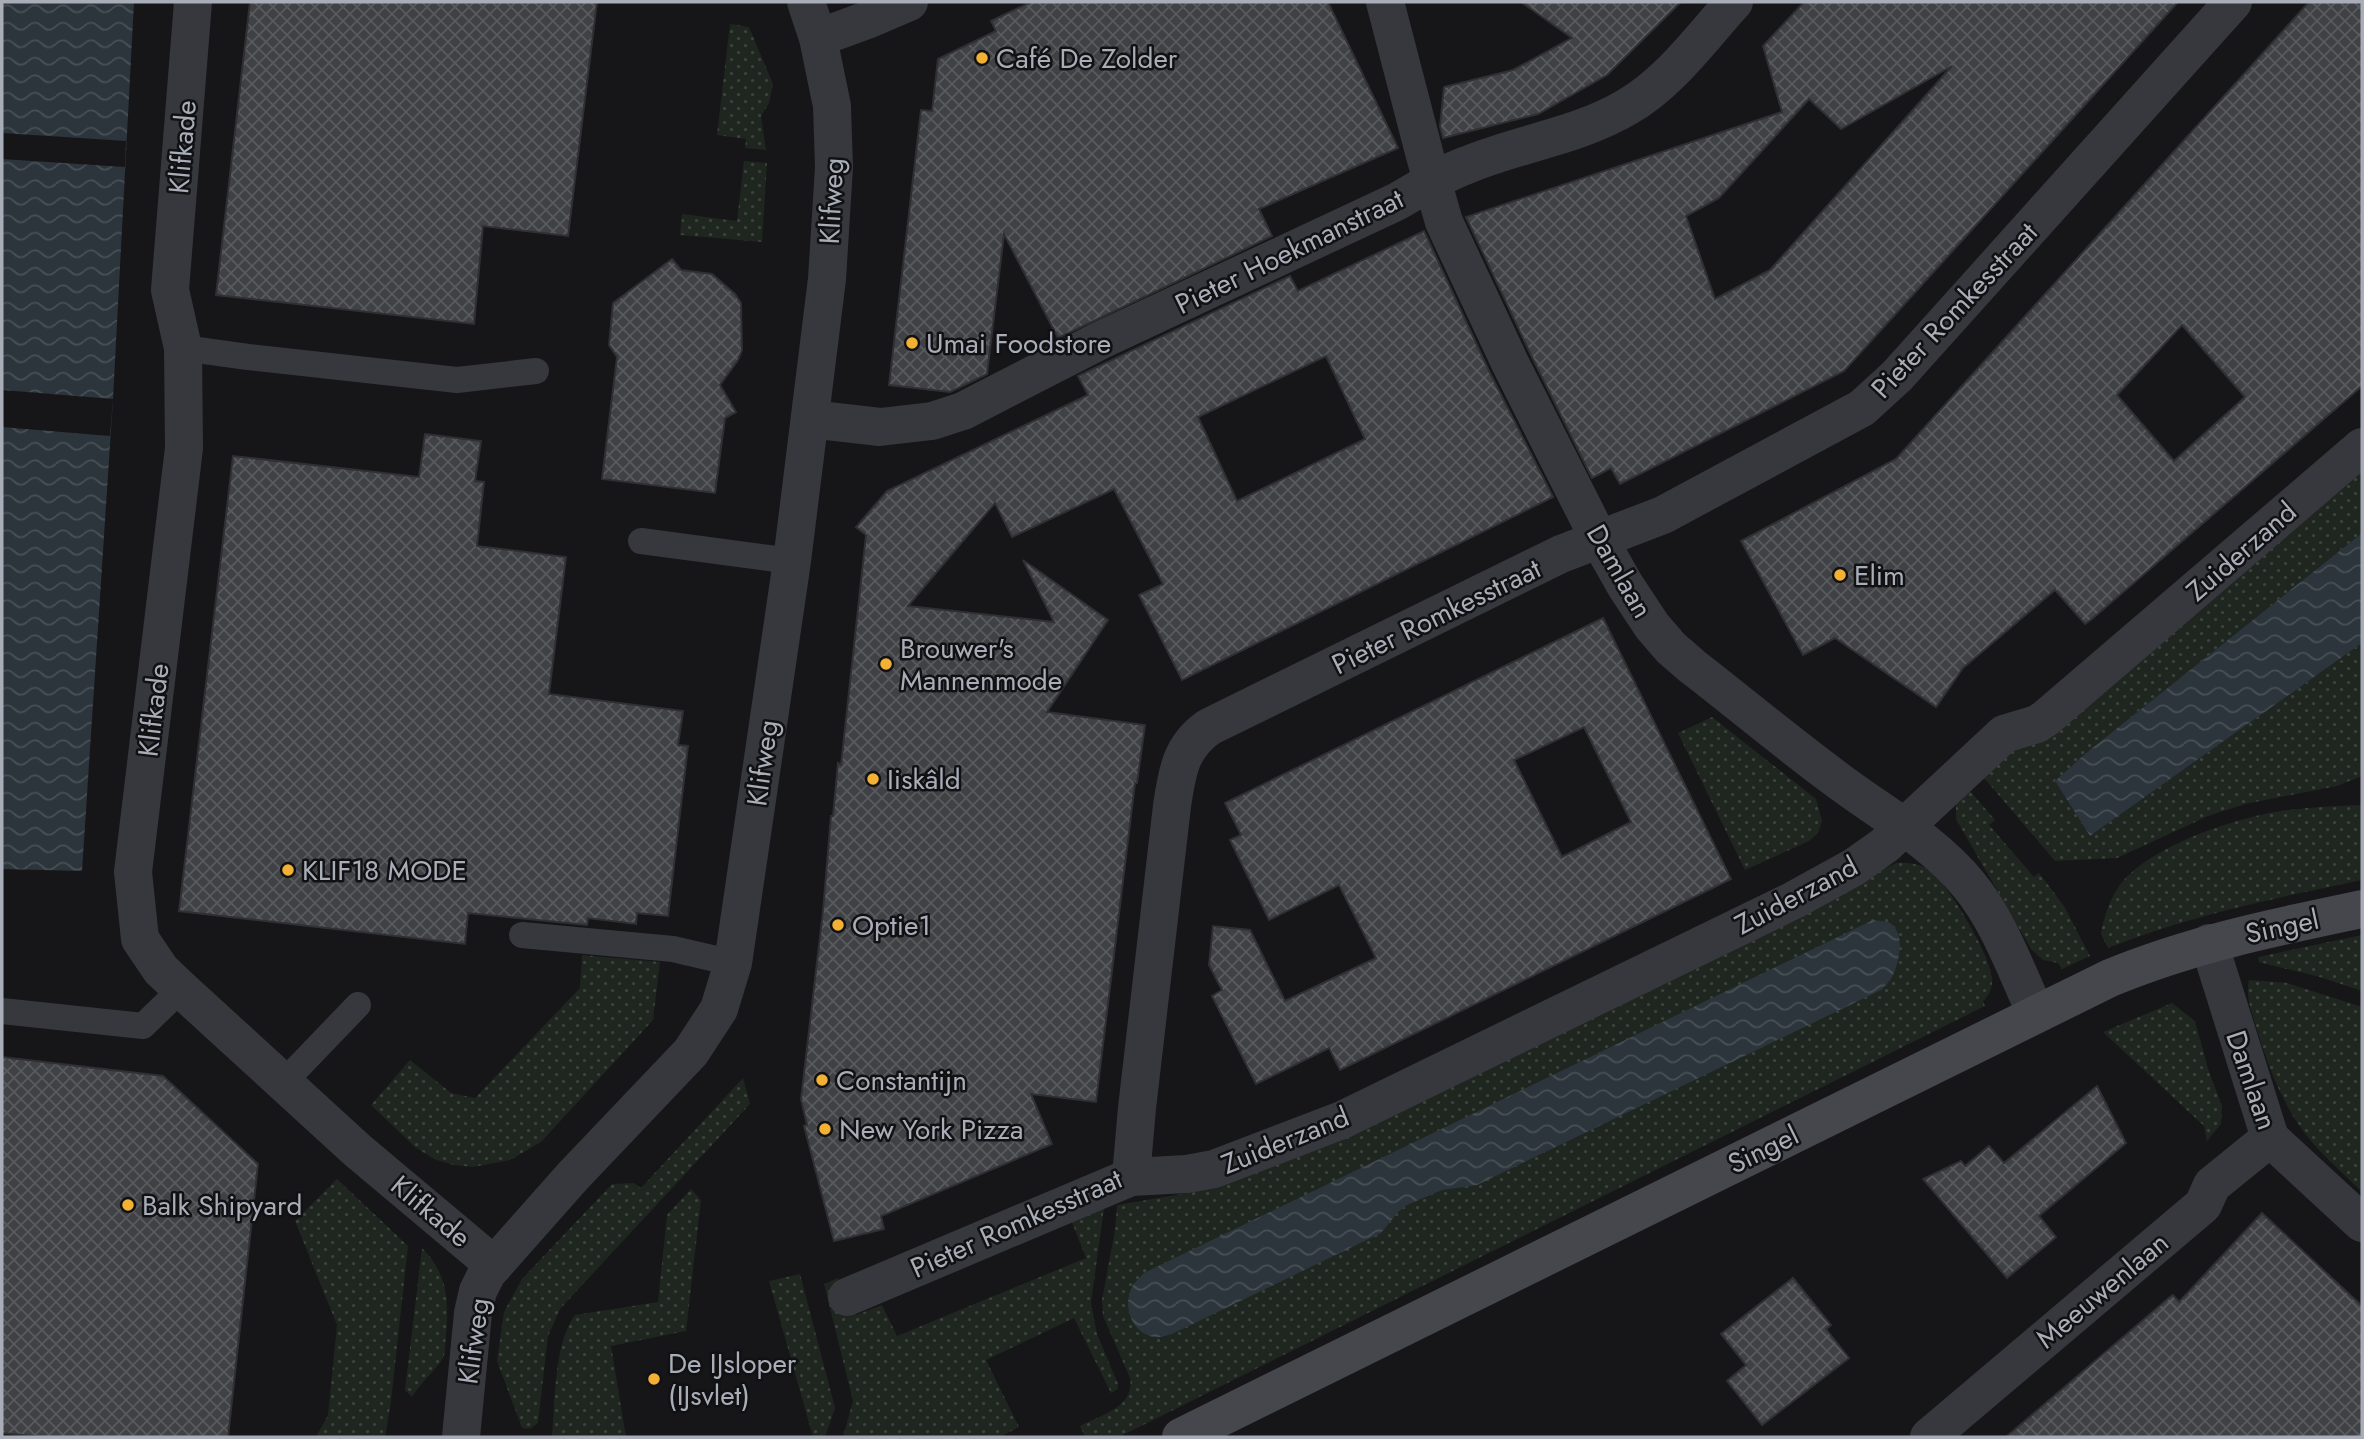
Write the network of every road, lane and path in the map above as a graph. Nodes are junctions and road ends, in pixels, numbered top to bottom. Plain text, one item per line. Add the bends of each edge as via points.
1 (194, 2) edge
2 (806, 2) edge
3 (909, 2) edge
4 (1385, 2) edge
5 (1734, 2) edge
6 (2233, 2) edge
7 (818, 38) junction
8 (1432, 180) junction
9 (183, 348) junction
10 (536, 372) dead end
11 (810, 419) junction
12 (2362, 447) edge
13 (1599, 539) junction
14 (640, 541) dead end
15 (792, 561) junction
16 (1904, 827) junction
17 (2362, 909) edge
18 (522, 935) dead end
19 (2209, 943) junction
20 (733, 963) junction
21 (171, 979) junction
22 (358, 1005) dead end
23 (2, 1011) edge
24 (2036, 1013) junction
25 (284, 1082) junction
26 (2270, 1138) junction
27 (1131, 1177) junction
28 (2362, 1223) edge
29 (494, 1265) junction
30 (847, 1297) dead end
31 (461, 1437) edge
32 (1181, 1437) edge
33 (1928, 1437) edge

1 - 9 street, Klifkade via 170,290
2 - 7 street, Klifweg
3 - 7 street
4 - 8 street, Damlaan
5 - 8 street, Pieter Hoekmanstraat via 1668,75 1629,106 1587,126 1467,164
6 - 13 street, Pieter Romkesstraat via 1873,400 1675,509
7 - 11 street, Klifweg via 832,106 834,167 827,279
8 - 11 street, Pieter Hoekmanstraat via 1396,202 1101,340 963,411 932,421 880,427
8 - 13 street, Damlaan via 1444,222 1504,352
9 - 10 lane via 457,380
9 - 21 street, Klifkade via 184,448 133,872 140,939
11 - 15 street, Klifweg
12 - 16 street, Zuiderzand via 2046,718 2004,734
13 - 16 street, Damlaan via 1625,586 1671,648 1833,777
13 - 27 street, Pieter Romkesstraat via 1209,727 1190,743 1178,769 1172,806
14 - 15 lane
15 - 20 street, Klifweg
16 - 24 street, Damlaan via 1950,863 1971,887
16 - 27 street, Zuiderzand via 1854,867 1794,900 1342,1120 1214,1169
17 - 19 main road, Singel
18 - 20 lane via 673,949
19 - 24 main road, Singel via 2135,967
19 - 26 street, Damlaan
20 - 29 street, Klifweg via 719,1009 691,1052
21 - 23 lane via 143,1026
21 - 25 street, Klifkade
22 - 25 lane
24 - 32 main road, Singel
25 - 29 street, Klifkade
26 - 28 street, Damlaan
26 - 33 street, Meeuwenlaan via 2212,1185 2203,1205
27 - 30 street, Pieter Romkesstraat
29 - 31 street, Klifweg via 475,1301

